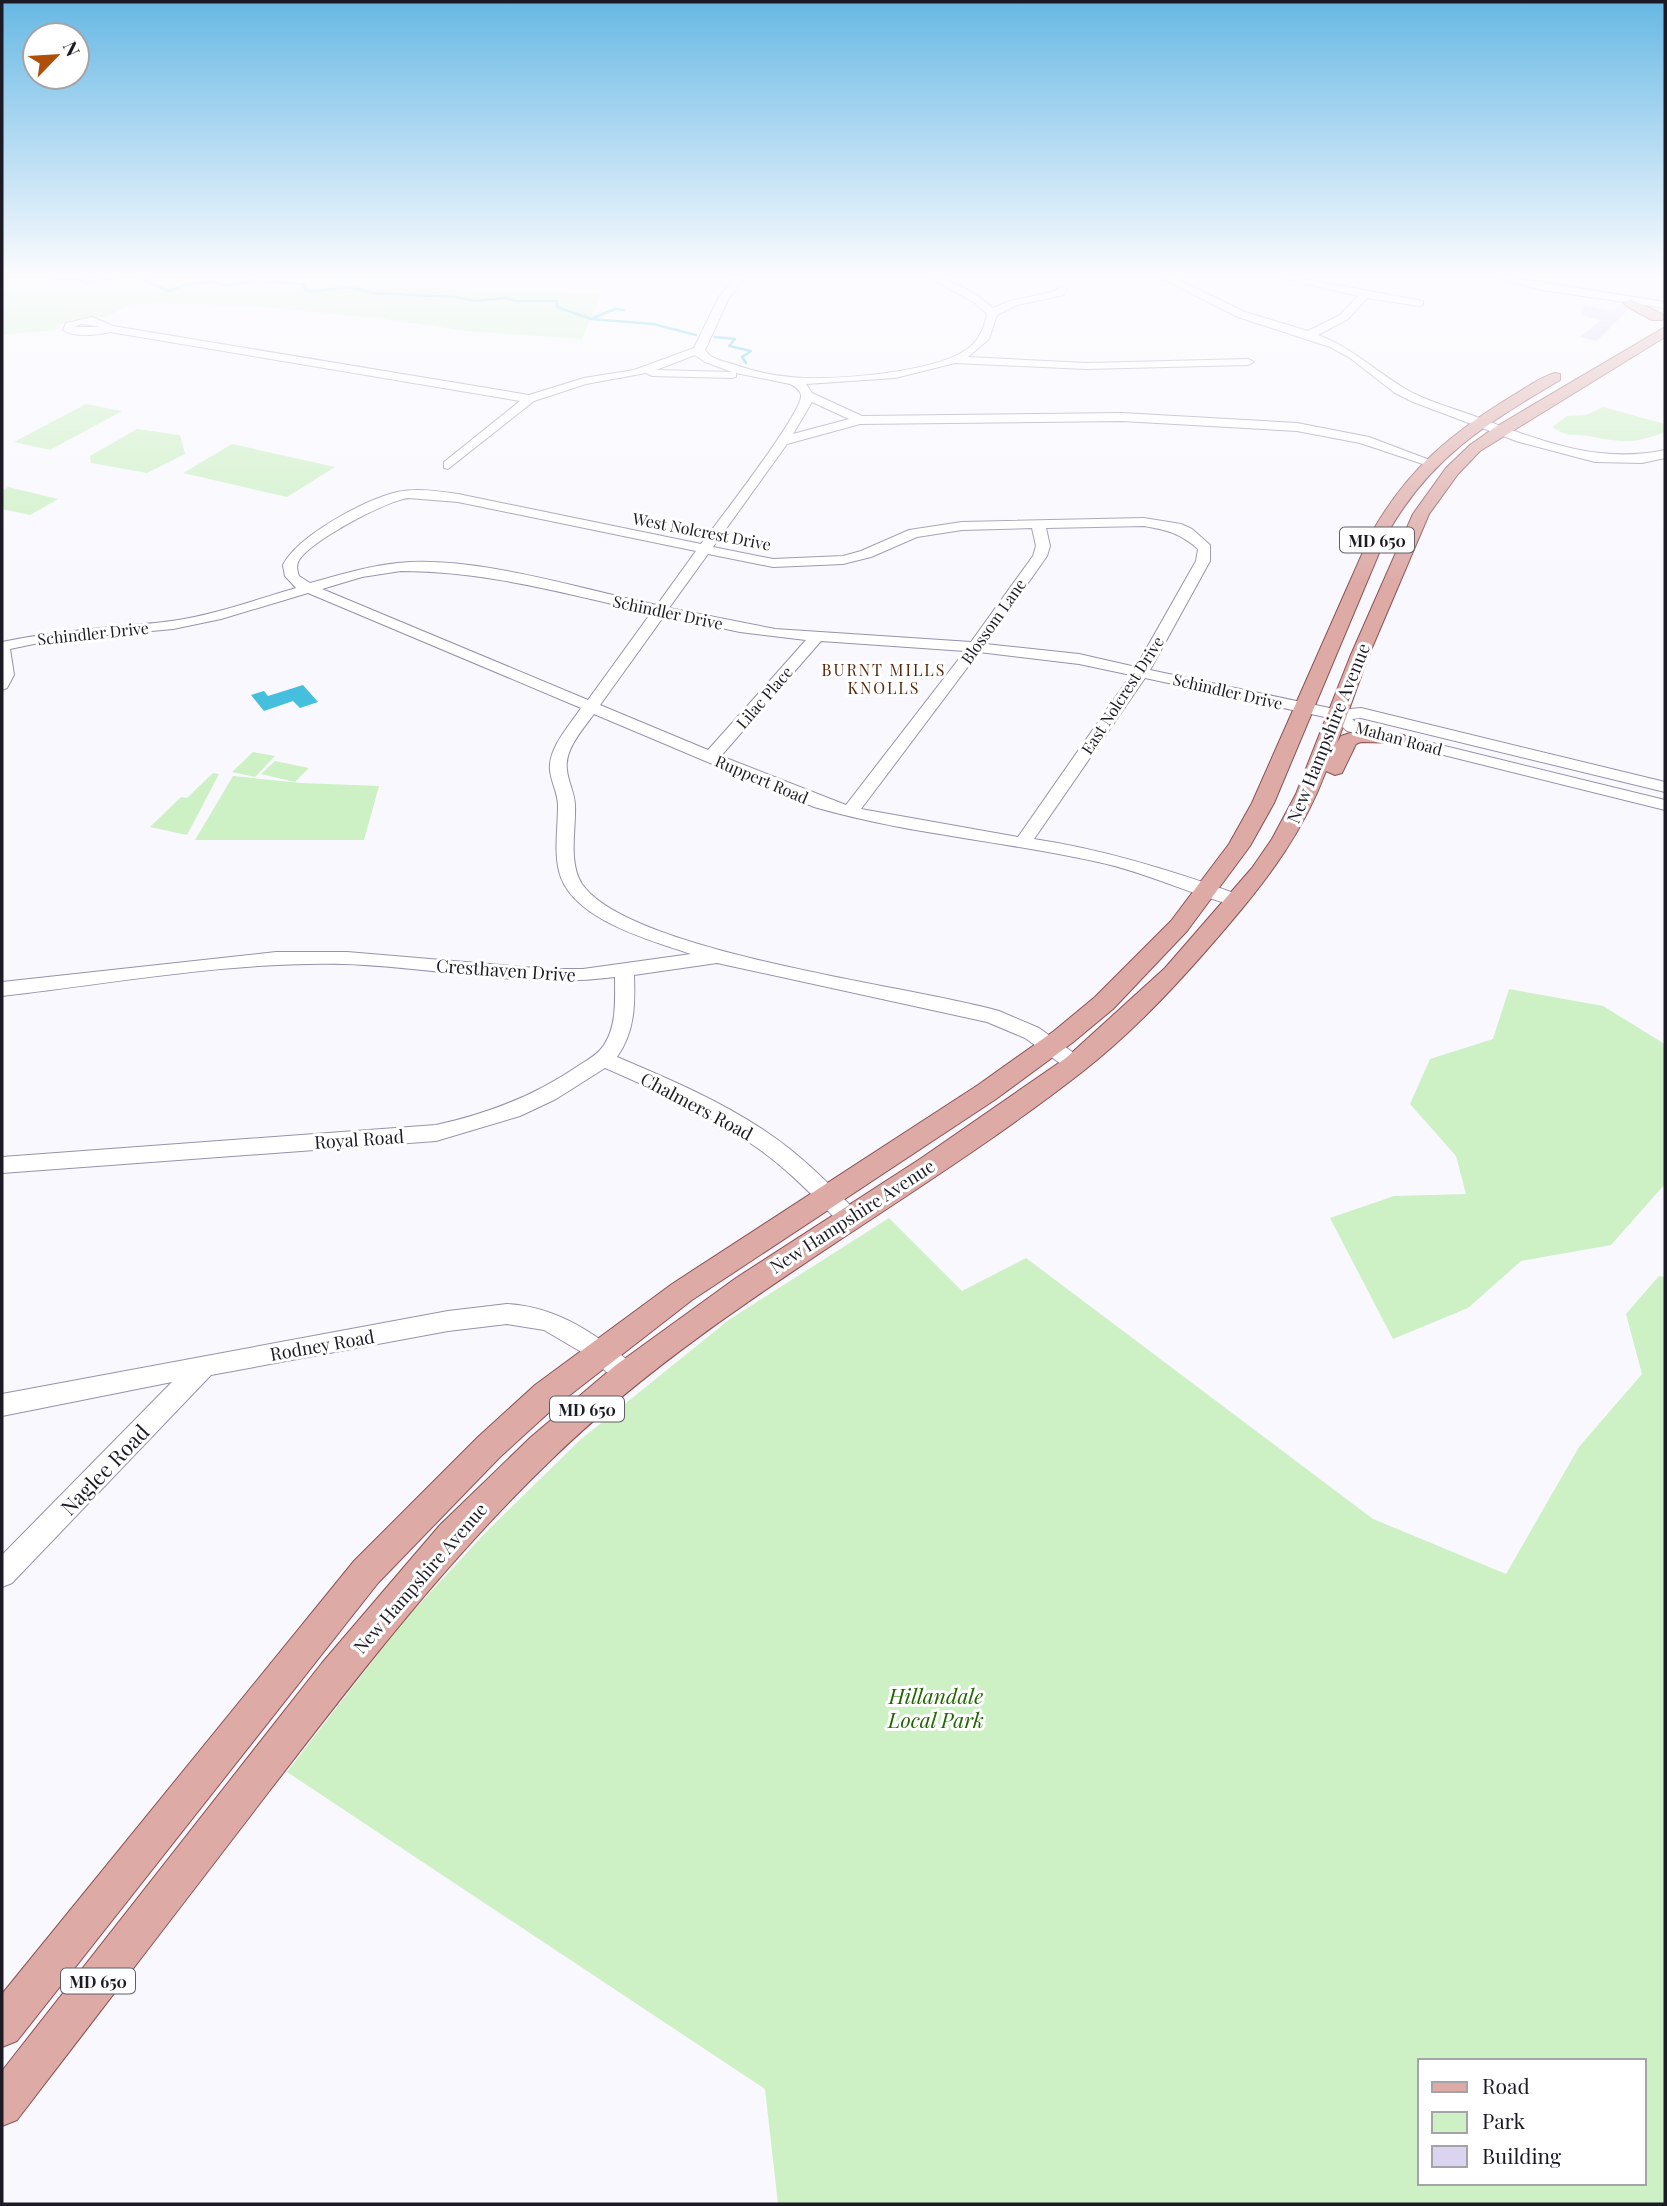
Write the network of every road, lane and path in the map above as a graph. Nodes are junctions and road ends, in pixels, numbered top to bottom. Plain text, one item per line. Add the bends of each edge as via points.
1 (417, 381) edge
2 (584, 381) edge
3 (793, 381) edge
4 (1384, 381) edge
5 (1548, 381) edge
6 (1583, 381) edge
7 (807, 395) junction
8 (530, 400) junction
9 (860, 420) junction
10 (1479, 422) junction
11 (1505, 428) junction
12 (783, 441) junction
13 (1665, 443) edge
14 (1665, 454) edge
15 (1429, 463) junction
16 (448, 464) dead end
17 (1038, 524) junction
18 (1200, 541) joint
19 (704, 549) junction
20 (309, 588) junction
21 (660, 611) junction
22 (816, 637) junction
23 (2, 646) edge
24 (976, 647) junction
25 (1141, 672) junction
26 (2, 685) edge
27 (591, 706) junction
28 (1304, 708) junction
29 (1339, 715) junction
30 (1404, 735) junction
31 (711, 757) junction
32 (1314, 777) junction
33 (1665, 787) edge
34 (1665, 805) edge
35 (849, 812) junction
36 (1023, 843) junction
37 (1209, 890) junction
38 (1236, 900) junction
39 (718, 957) junction
40 (624, 970) junction
41 (2, 989) edge
42 (1063, 1055) junction
43 (602, 1059) junction
44 (2, 1165) edge
45 (838, 1207) junction
46 (614, 1363) junction
47 (205, 1365) junction
48 (2, 1405) edge
49 (2, 1574) edge
50 (2, 2026) edge
51 (2, 2105) edge

1 - 8 street
2 - 8 street
3 - 7 street
4 - 10 street via 1409,396
5 - 10 main road, New Hampshire Avenue / MD 650
6 - 11 main road, New Hampshire Avenue / MD 650
7 - 9 street
7 - 12 street
8 - 16 street
9 - 12 street
9 - 15 street via 1122,417 1297,427 1353,436
10 - 11 street
10 - 15 main road, New Hampshire Avenue / MD 650
11 - 13 street via 1610,452 1642,451
11 - 14 street via 1578,454 1639,459
11 - 29 main road, New Hampshire Avenue / MD 650 via 1452,471 1421,514
12 - 19 street
15 - 28 main road, New Hampshire Avenue / MD 650 via 1390,511
17 - 18 street, West Nolcrest Drive via 1144,522 1176,527
17 - 19 street, West Nolcrest Drive via 936,528 866,555 817,564 773,563
17 - 24 street, Blossom Lane via 1043,547 1040,556
18 - 25 street, East Nolcrest Drive via 1205,548 1203,561
19 - 20 street, West Nolcrest Drive via 458,498 413,493 379,502 293,556 292,576
19 - 21 street
20 - 21 street, Schindler Drive via 374,570 435,566 491,573
20 - 23 street, Schindler Drive via 173,625 53,636
20 - 27 street, Ruppert Road
21 - 22 street, Schindler Drive via 740,628
21 - 27 street
22 - 24 street, Schindler Drive
22 - 31 street, Lilac Place
23 - 26 street via 6,675
24 - 25 street, Schindler Drive via 1079,659
24 - 35 street, Blossom Lane
25 - 28 street, Schindler Drive
25 - 36 street, East Nolcrest Drive
27 - 31 street, Ruppert Road
27 - 39 street via 557,764 567,802 572,883 615,920
28 - 29 street, Schindler Drive
28 - 37 main road, New Hampshire Avenue / MD 650 via 1263,803
29 - 30 street, Mahan Road via 1353,728
29 - 32 main road, New Hampshire Avenue / MD 650
30 - 32 main road via 1348,740 1337,768
30 - 33 street, Mahan Road
30 - 34 street, Mahan Road
31 - 35 street, Ruppert Road
32 - 38 main road, New Hampshire Avenue / MD 650 via 1283,840
35 - 36 street, Ruppert Road via 885,822
36 - 37 street, Ruppert Road via 1126,862
37 - 38 street, Ruppert Road
37 - 42 main road, New Hampshire Avenue / MD 650 via 1104,1003
38 - 42 main road, New Hampshire Avenue / MD 650 via 1174,974
39 - 40 street, Cresthaven Drive
39 - 42 street, Cresthaven Drive via 992,1016 1032,1033
40 - 41 street, Cresthaven Drive via 547,976 347,958 276,958
40 - 43 street, Royal Road via 625,1017 613,1048
42 - 45 main road, New Hampshire Avenue / MD 650 via 930,1166
43 - 44 street, Royal Road via 530,1105 436,1133
43 - 45 street, Chalmers Road via 662,1084 749,1131
45 - 46 main road, New Hampshire Avenue / MD 650 via 682,1292
46 - 47 street, Rodney Road via 553,1322 521,1315 472,1319
46 - 50 main road, New Hampshire Avenue / MD 650 via 546,1395 366,1572
46 - 51 main road, New Hampshire Avenue / MD 650 via 542,1447 452,1536 335,1676
47 - 48 street, Rodney Road
47 - 49 street, Naglee Road

